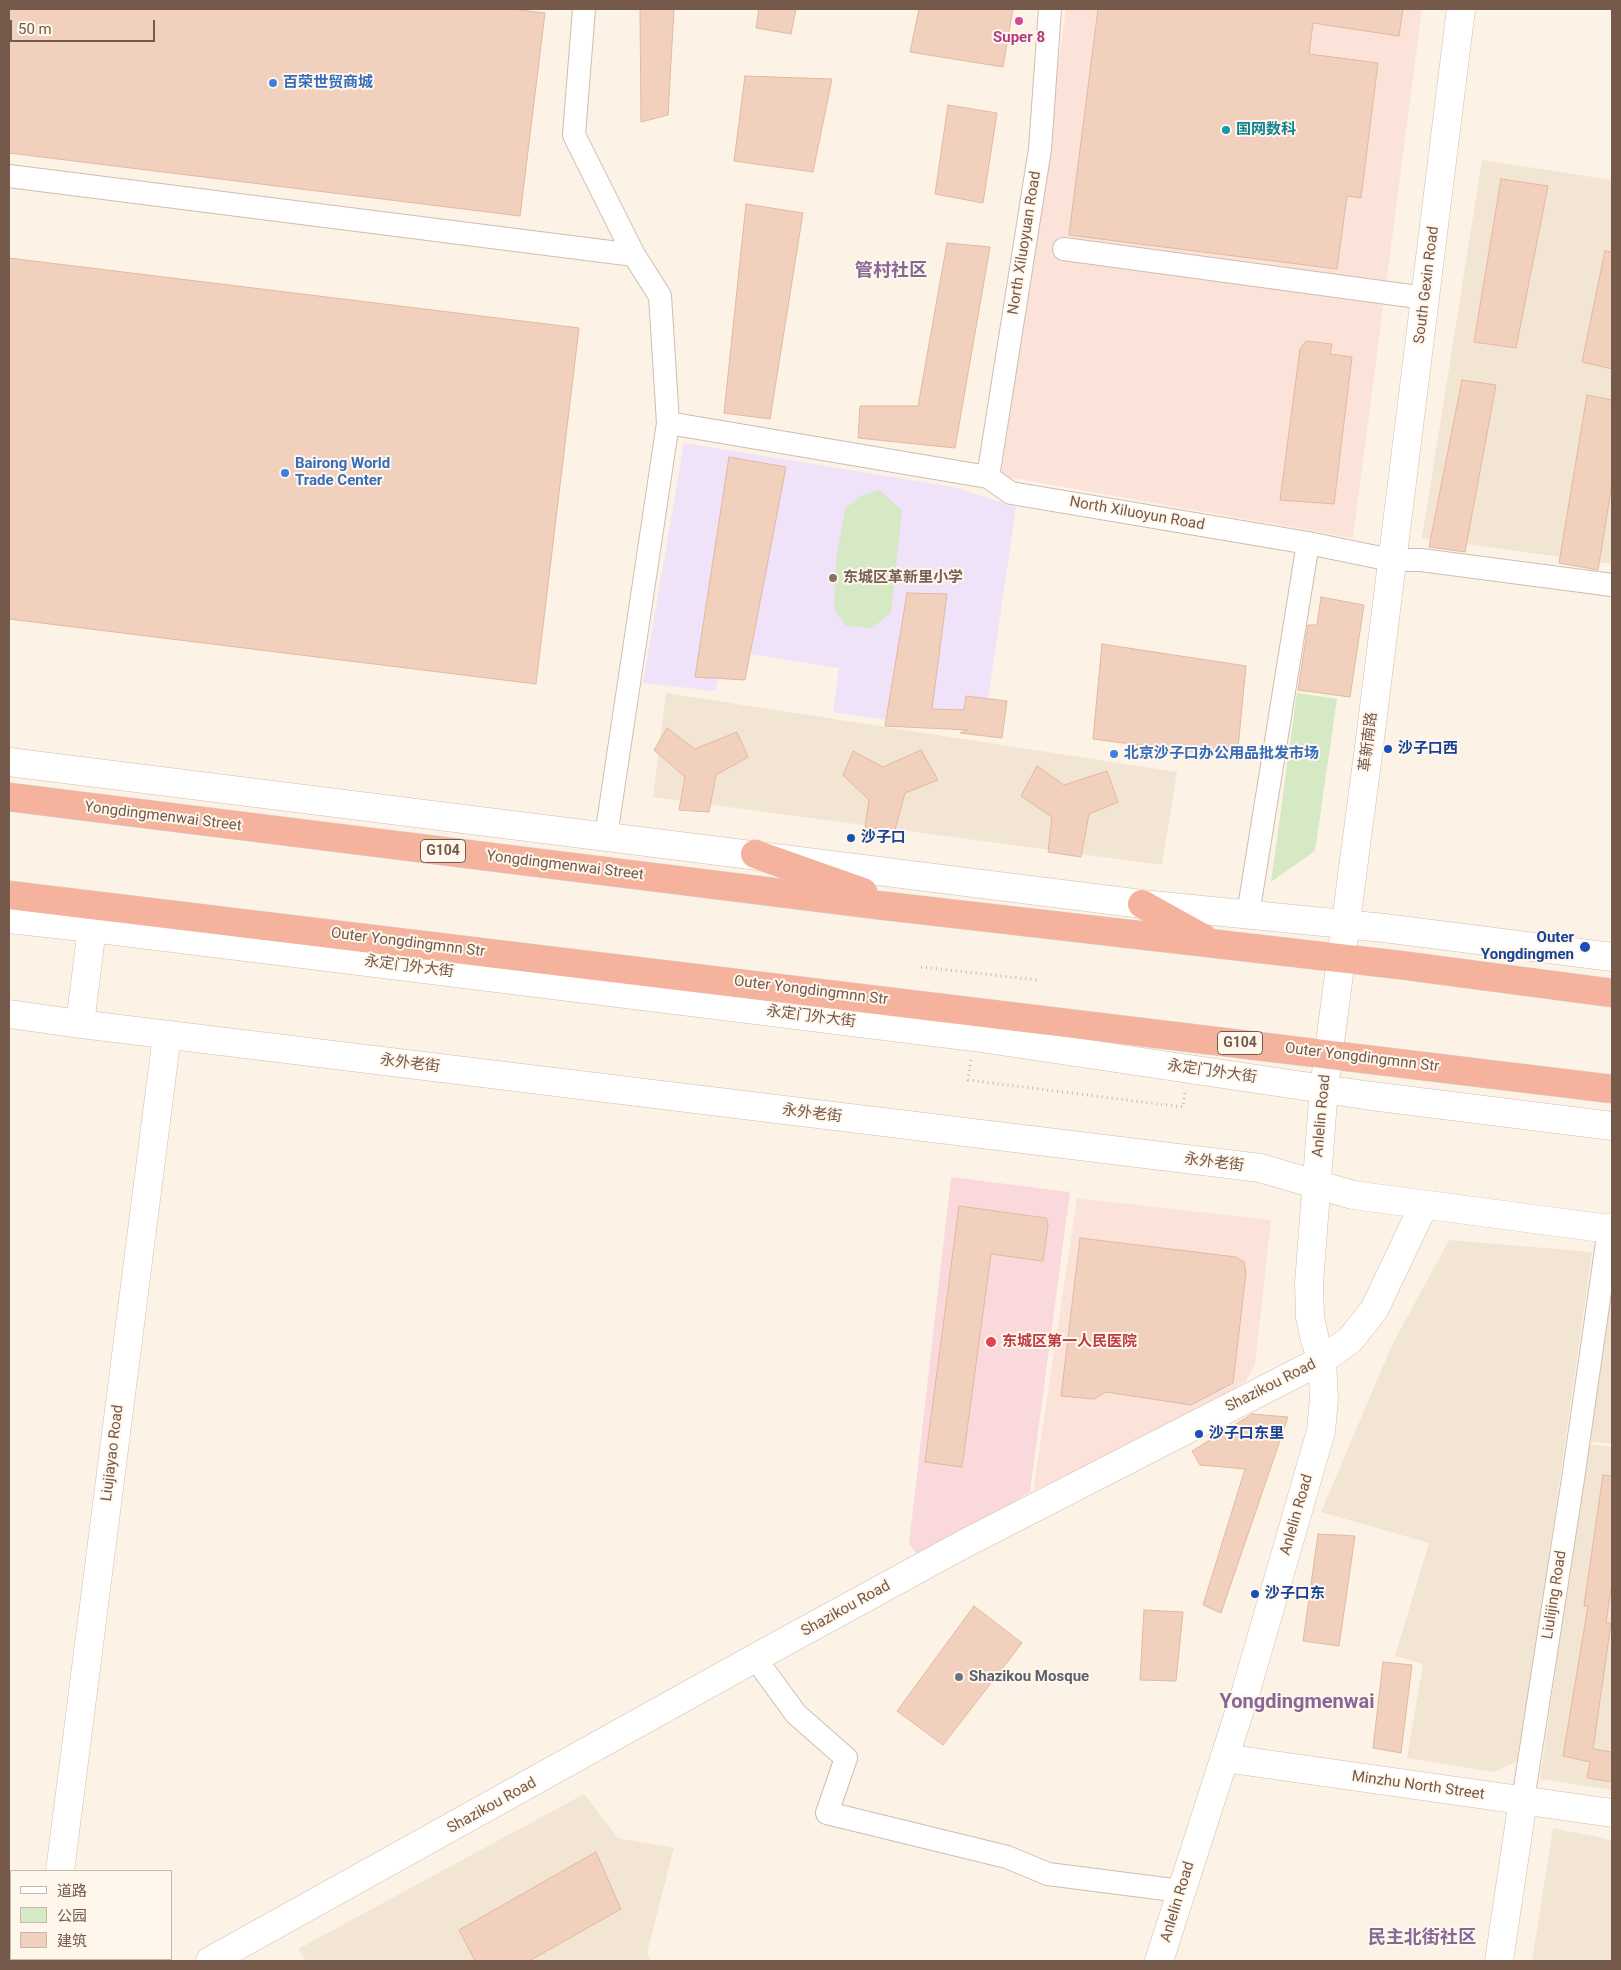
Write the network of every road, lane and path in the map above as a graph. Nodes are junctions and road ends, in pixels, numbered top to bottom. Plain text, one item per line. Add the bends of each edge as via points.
1 (584, 9) edge
2 (1050, 9) edge
3 (1461, 9) edge
4 (9, 176) edge
5 (1064, 249) dead end
6 (634, 255) junction
7 (1425, 298) junction
8 (668, 423) junction
9 (988, 477) junction
10 (1308, 543) junction
11 (1391, 560) junction
12 (1612, 585) edge
13 (9, 762) edge
14 (9, 798) edge
15 (606, 836) junction
16 (755, 854) junction
17 (9, 895) edge
18 (1142, 904) junction
19 (914, 909) junction
20 (1248, 914) junction
21 (9, 919) edge
22 (1345, 924) junction
23 (92, 928) junction
24 (1214, 944) junction
25 (1612, 957) edge
26 (1341, 958) junction
27 (921, 967) dead end
28 (1038, 980) dead end
29 (1612, 993) edge
30 (9, 1014) edge
31 (80, 1024) junction
32 (167, 1035) junction
33 (1328, 1054) junction
34 (968, 1080) dead end
35 (1324, 1088) junction
36 (1612, 1089) edge
37 (1183, 1107) dead end
38 (1612, 1126) edge
39 (1316, 1183) junction
40 (1424, 1204) junction
41 (1611, 1228) edge
42 (1322, 1360) junction
43 (755, 1658) junction
44 (1224, 1758) junction
45 (1524, 1800) junction
46 (1612, 1813) edge
47 (60, 1870) edge
48 (1181, 1891) junction
49 (210, 1961) edge
50 (1159, 1961) edge
51 (1499, 1961) edge

1 - 6 street via 574,135
2 - 9 street, North Xiluoyuan Road via 1040,149
3 - 7 street, South Gexin Road
4 - 6 street
5 - 7 street
6 - 8 street via 660,296
7 - 11 street, South Gexin Road
8 - 9 street, North Xiluoyun Road
8 - 15 street
9 - 10 street, North Xiluoyun Road via 1011,493
10 - 11 street, North Xiluoyun Road
10 - 20 street
11 - 12 street, North Xiluoyun Road via 1421,560
11 - 22 street, 革新南路
13 - 15 street
14 - 19 highway, Yongdingmenwai Street / G104
15 - 16 street
16 - 18 street
16 - 19 highway
17 - 33 highway, Outer Yongdingmnn Str / G104
18 - 20 street
18 - 24 highway
19 - 24 highway, G104
20 - 22 street
21 - 23 street, 永定门外大街
22 - 25 street
22 - 26 street, 革新南路
23 - 31 street
23 - 35 street, 永定门外大街 via 974,1037
24 - 26 highway, G104
26 - 29 highway, G104
26 - 33 street, Anlelin Road
27 - 28 path
30 - 31 street, 永外老街
31 - 32 street, 永外老街
32 - 39 street, 永外老街 via 1260,1168
32 - 47 street, Liujiayao Road
33 - 35 street, Anlelin Road
33 - 36 highway, Outer Yongdingmnn Str / G104
34 - 37 path
35 - 38 street, 永定门外大街
35 - 39 street, Anlelin Road
39 - 40 street, 永外老街 via 1353,1195
39 - 42 street, Anlelin Road via 1309,1283 1310,1317
40 - 41 street, 永外老街
40 - 42 street, Shazikou Road via 1374,1310 1350,1340
41 - 45 street, Liulijing Road
42 - 43 street, Shazikou Road via 962,1545
42 - 44 street, Anlelin Road via 1324,1399 1321,1431 1271,1610
43 - 48 street via 796,1714 846,1758 826,1813 1007,1858 1048,1874
43 - 49 street, Shazikou Road
44 - 45 street, Minzhu North Street
44 - 48 street, Anlelin Road
45 - 46 street, Minzhu North Street
45 - 51 street, Liulijing Road
48 - 50 street, Anlelin Road

